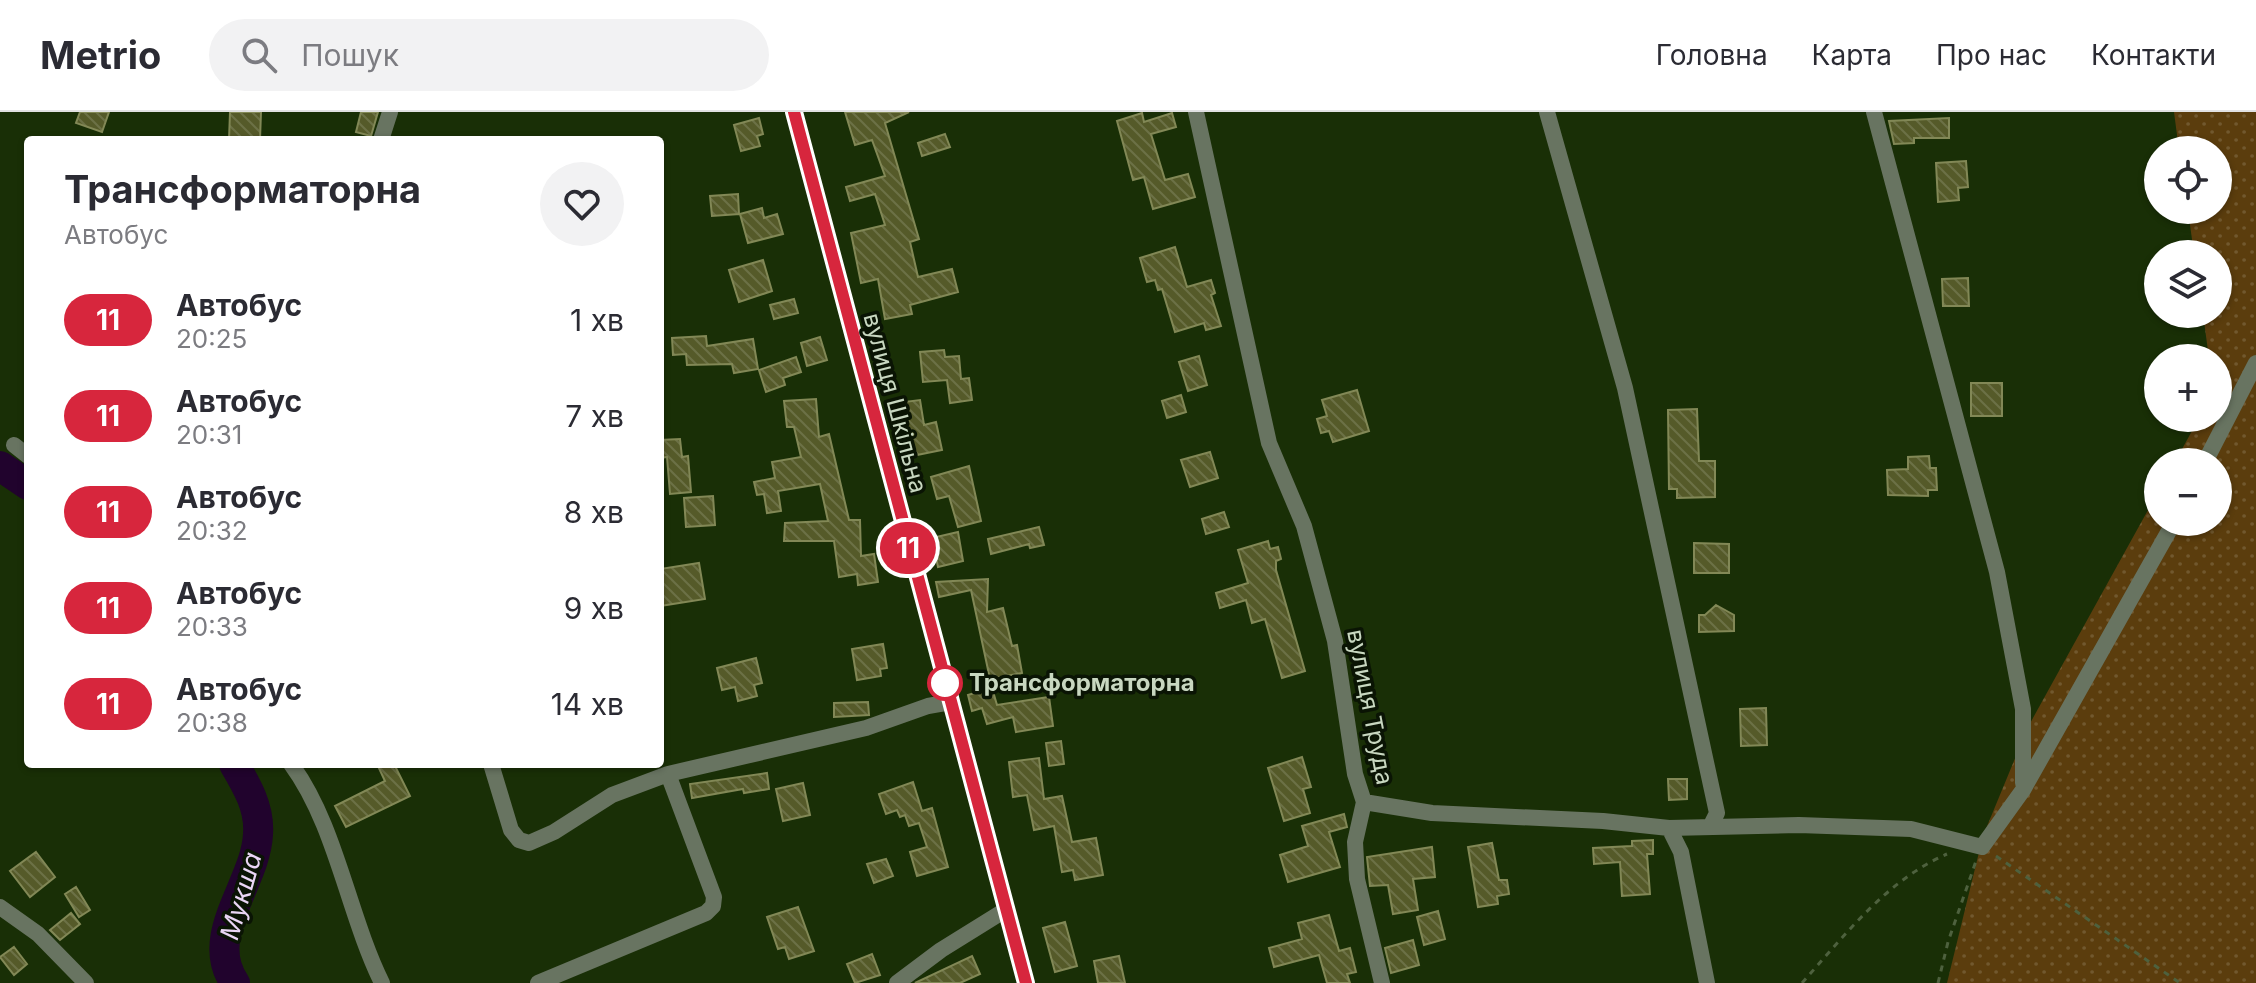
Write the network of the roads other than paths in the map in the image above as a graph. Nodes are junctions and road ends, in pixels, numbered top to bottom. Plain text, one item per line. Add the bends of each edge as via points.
1 (390, 112) edge
2 (794, 112) edge
3 (1196, 112) edge
4 (1547, 112) edge
5 (1874, 112) edge
6 (382, 136) edge
7 (2256, 363) edge
8 (14, 445) dead end
9 (2212, 448) edge
10 (24, 453) edge
11 (2166, 536) edge
12 (951, 702) junction
13 (294, 768) edge
14 (492, 768) edge
15 (668, 774) junction
16 (2023, 790) junction
17 (1364, 802) junction
18 (1711, 825) junction
19 (1669, 828) junction
20 (0, 907) edge
21 (1007, 909) junction
22 (86, 983) edge
23 (382, 983) edge
24 (538, 983) edge
25 (897, 983) edge
26 (1026, 983) edge
27 (1382, 983) edge
28 (1707, 983) edge

1 - 6 street
2 - 12 street, вулиця Шкільна
3 - 17 street, вулиця Труда via 1263,422 1304,526 1335,641
4 - 18 street via 1649,489 1717,813
5 - 16 street via 1997,572 2023,709
7 - 9 street
8 - 10 street
11 - 16 street
12 - 15 street via 866,728
12 - 21 street, вулиця Шкільна
13 - 23 street via 324,824
14 - 15 street via 511,830 529,843 612,795
15 - 24 street via 713,906
16 - 18 street, вулиця Труда via 1982,847 1899,828
17 - 19 street, вулиця Труда via 1432,813
17 - 27 street via 1355,842 1357,879
18 - 19 street, вулиця Труда
19 - 28 street via 1681,852
20 - 22 street via 38,934
21 - 25 street
21 - 26 street, вулиця Шкільна

